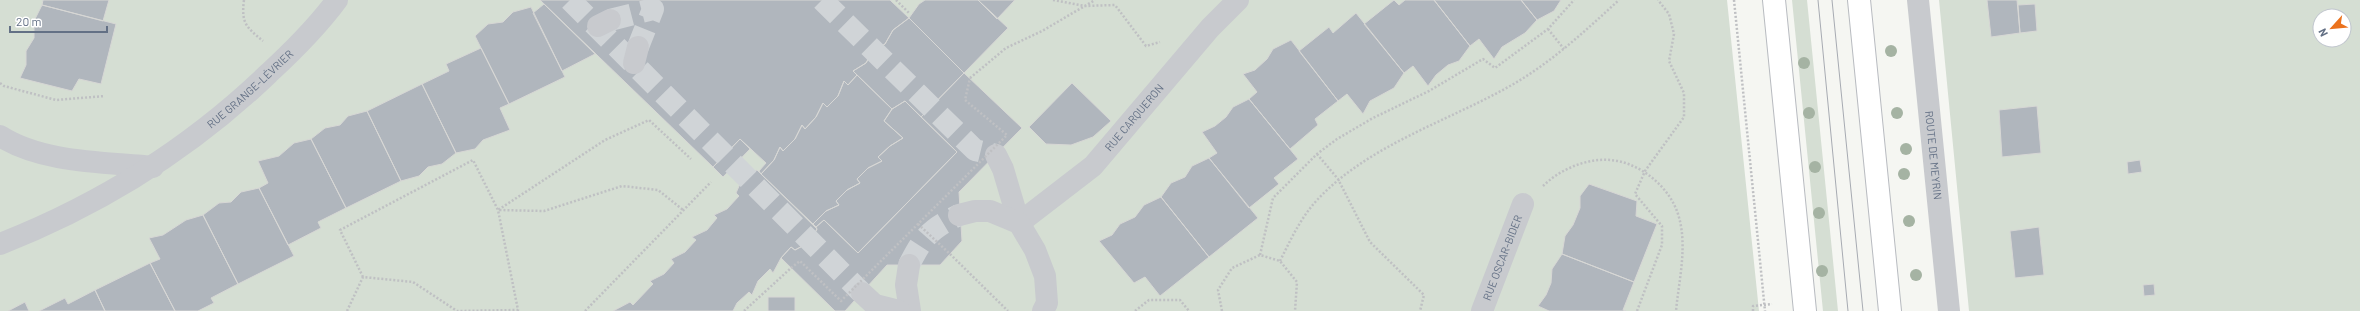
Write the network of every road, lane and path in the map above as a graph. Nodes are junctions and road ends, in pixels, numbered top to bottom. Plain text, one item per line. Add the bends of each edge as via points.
1 (244, 0) edge
2 (337, 0) edge
3 (896, 0) edge
4 (1053, 0) edge
5 (1095, 0) edge
6 (1238, 0) edge
7 (1574, 0) edge
8 (1619, 0) edge
9 (1658, 0) edge
10 (1734, 0) edge
11 (1774, 0) edge
12 (1859, 0) edge
13 (1918, 0) edge
14 (1085, 6) junction
15 (909, 13) dead end
16 (1548, 29) junction
17 (1167, 40) dead end
18 (263, 42) dead end
19 (1564, 49) junction
20 (0, 83) edge
21 (104, 96) dead end
22 (0, 136) edge
23 (1317, 154) junction
24 (996, 155) dead end
25 (691, 159) dead end
26 (153, 167) junction
27 (1645, 171) junction
28 (1338, 179) junction
29 (711, 182) dead end
30 (1523, 204) joint
31 (498, 210) junction
32 (683, 210) junction
33 (959, 215) tunnel mouth
34 (1019, 222) junction
35 (918, 224) junction
36 (0, 244) edge
37 (1260, 255) junction
38 (1280, 261) junction
39 (909, 265) tunnel mouth
40 (363, 277) junction
41 (862, 293) tunnel mouth
42 (1772, 304) dead end
43 (1764, 306) junction
44 (1047, 308) edge
45 (347, 311) edge
46 (518, 311) edge
47 (585, 311) edge
48 (744, 311) edge
49 (899, 311) edge
50 (910, 311) edge
51 (1008, 311) edge
52 (1135, 311) edge
53 (1189, 311) edge
54 (1222, 311) edge
55 (1295, 311) edge
56 (1420, 311) edge
57 (1482, 311) edge
58 (1637, 311) edge
59 (1676, 311) edge
60 (1753, 311) edge
61 (1765, 311) edge
62 (1805, 311) edge
63 (1890, 311) edge
64 (1949, 311) edge

1 - 18 path via 242,13 246,27
2 - 26 street, RUE GRANGE-LÉVRIER via 318,25 240,101 197,137
3 - 15 path
4 - 14 path
5 - 14 path
6 - 34 street, RUE CARQUERON via 1210,28 1093,166
7 - 16 path
8 - 19 path
9 - 27 path via 1669,14 1674,34 1670,61 1684,93 1684,117
10 - 43 path
11 - 62 main road
12 - 63 main road
13 - 64 street, ROUTE DE MEYRIN
14 - 17 path via 1115,5 1146,46
14 - 35 path, bridge via 1006,48 970,78 966,100 1007,135
16 - 19 path
16 - 23 path via 1495,68 1483,59 1429,91 1337,138
19 - 28 path via 1510,86 1377,154
20 - 21 path via 56,100
22 - 26 street via 14,145 37,153
23 - 28 path
23 - 37 path via 1273,198
24 - 34 street
25 - 31 path via 648,120 605,140
26 - 36 street, RUE GRANGE-LÉVRIER via 50,224
27 - 30 path via 1610,160 1586,163 1554,175
27 - 58 path via 1635,194 1662,226 1662,245
27 - 59 path via 1665,190 1678,213 1683,242
28 - 38 path via 1300,222
28 - 56 path via 1370,242 1424,295
29 - 32 path
30 - 57 street, RUE OSCAR-BIDER
31 - 32 path via 544,211 622,186 658,190
31 - 40 path via 472,160 340,230
31 - 46 path
32 - 47 path
33 - 34 street via 990,211
34 - 44 street via 1035,250 1045,276
35 - 48 path, bridge via 841,301 800,261
35 - 51 path, bridge
37 - 38 path
37 - 54 path via 1232,268 1218,290
38 - 55 path via 1297,282
39 - 50 street via 906,285
40 - 45 path
40 - 46 path via 413,282 457,311
41 - 49 street via 875,306
42 - 43 path
43 - 60 path via 1753,306
43 - 61 path
52 - 53 path via 1149,300 1180,300

